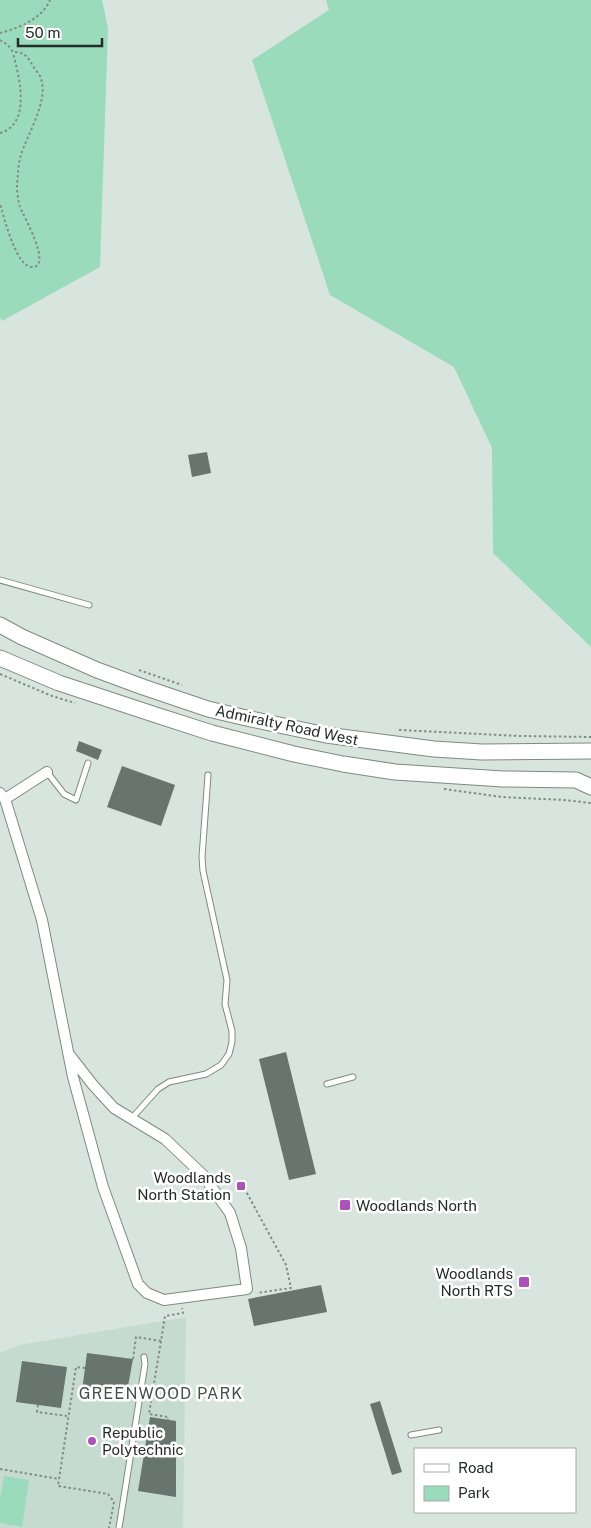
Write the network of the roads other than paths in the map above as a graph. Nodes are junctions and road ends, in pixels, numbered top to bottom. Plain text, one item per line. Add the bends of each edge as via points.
1 (0, 580) edge
2 (89, 606) dead end
3 (0, 625) edge
4 (0, 658) edge
5 (591, 751) edge
6 (88, 763) dead end
7 (47, 772) joint
8 (208, 775) dead end
9 (591, 787) edge
10 (2, 796) edge
11 (68, 1054) junction
12 (353, 1077) dead end
13 (327, 1084) dead end
14 (132, 1119) junction
15 (144, 1357) dead end
16 (439, 1430) dead end
17 (411, 1435) dead end
18 (119, 1528) edge

1 - 2 lane
3 - 5 main road, Admiralty Road West via 124,680 208,708 326,735 482,752
4 - 9 main road, Admiralty Road West via 59,683 156,715 294,754 395,772 576,780
6 - 7 lane via 76,800 64,794
7 - 10 street
8 - 14 lane via 203,871 227,980 225,1004 232,1042 222,1065 206,1074 170,1082 158,1089
10 - 11 street via 42,920
11 - 14 street via 114,1108
11 - 14 street via 102,1187 138,1284 164,1300 247,1289 241,1248 230,1213 203,1176 165,1140
12 - 13 lane
15 - 18 lane
16 - 17 lane

